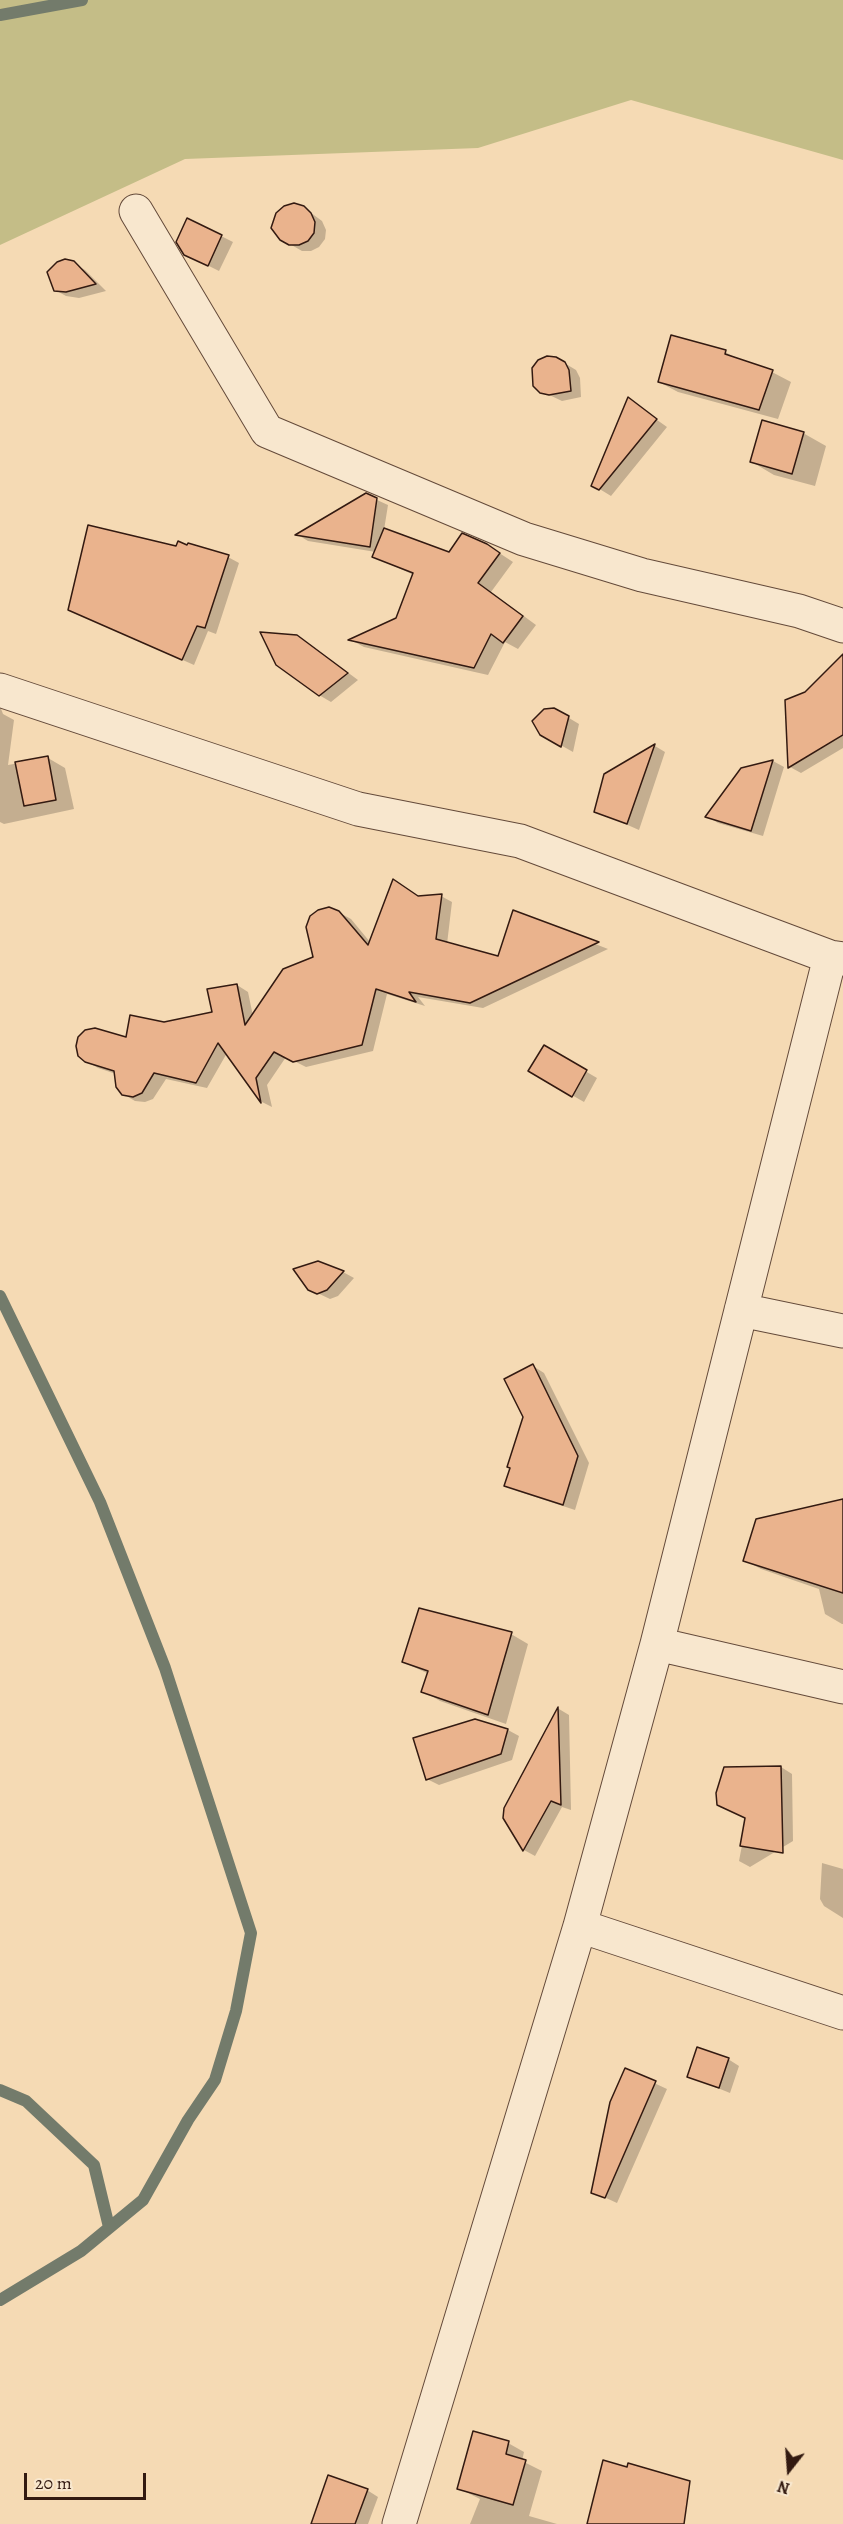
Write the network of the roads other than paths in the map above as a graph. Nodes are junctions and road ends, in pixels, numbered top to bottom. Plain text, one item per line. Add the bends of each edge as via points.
1 (136, 211) dead end
2 (843, 626) edge
3 (0, 690) edge
4 (836, 958) edge
5 (741, 1310) junction
6 (843, 1331) edge
7 (657, 1644) junction
8 (843, 1687) edge
9 (580, 1926) junction
10 (843, 2013) edge
11 (399, 2524) edge

1 - 2 street via 267,431 524,539 642,575 799,611
3 - 4 street via 358,809 520,841
4 - 5 street
5 - 6 street
5 - 7 street
7 - 8 street
7 - 9 street
9 - 10 street
9 - 11 street

